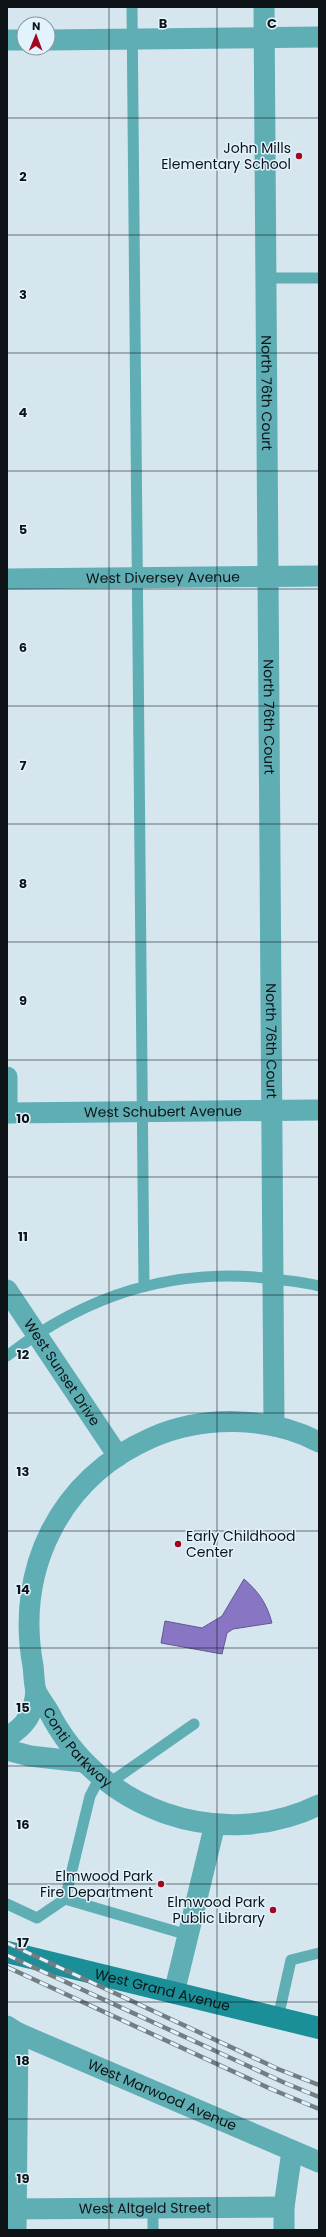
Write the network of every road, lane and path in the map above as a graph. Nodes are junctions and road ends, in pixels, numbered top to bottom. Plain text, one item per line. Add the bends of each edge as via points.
1 (132, 7) edge
2 (264, 7) edge
3 (265, 38) junction
4 (319, 38) edge
5 (133, 39) junction
6 (56, 40) edge
7 (267, 278) junction
8 (319, 278) edge
9 (269, 576) junction
10 (319, 576) edge
11 (137, 578) junction
12 (7, 579) edge
13 (7, 1077) edge
14 (273, 1110) junction
15 (319, 1110) edge
16 (141, 1111) junction
17 (7, 1113) edge
18 (274, 1279) junction
19 (144, 1286) junction
20 (319, 1286) edge
21 (7, 1290) edge
22 (36, 1333) junction
23 (7, 1356) edge
24 (274, 1426) junction
25 (319, 1442) edge
26 (118, 1456) junction
27 (36, 1691) junction
28 (194, 1724) dead end
29 (7, 1737) edge
30 (7, 1750) edge
31 (83, 1762) junction
32 (104, 1781) junction
33 (319, 1805) edge
34 (215, 1824) junction
35 (65, 1899) junction
36 (7, 1904) edge
37 (188, 1935) junction
38 (7, 1952) edge
39 (319, 1953) edge
40 (174, 1993) junction
41 (278, 2018) junction
42 (319, 2028) edge
43 (12, 2030) edge
44 (292, 2151) junction
45 (12, 2156) edge
46 (319, 2162) edge
47 (284, 2207) junction
48 (153, 2208) junction
49 (12, 2209) edge
50 (16, 2230) edge
51 (153, 2230) edge
52 (284, 2230) edge

1 - 5 lane
2 - 3 street, North 76th Court
3 - 4 street
3 - 5 street
3 - 7 street, North 76th Court
5 - 6 street
5 - 11 lane
7 - 8 lane
7 - 9 street, North 76th Court
9 - 10 street, West Diversey Avenue
9 - 11 street, West Diversey Avenue
9 - 14 street, North 76th Court
11 - 12 street, West Diversey Avenue
11 - 16 lane
13 - 17 street
14 - 15 street, West Schubert Avenue
14 - 16 street, West Schubert Avenue
14 - 18 street, North 76th Court
16 - 17 street, West Schubert Avenue
16 - 19 lane
18 - 19 lane via 219,1275
18 - 20 lane
18 - 24 street, North 76th Court
19 - 22 lane via 95,1302
21 - 22 street, West Sunset Drive
22 - 23 lane
22 - 26 street, West Sunset Drive
24 - 25 street, Conti Parkway
24 - 26 street, Conti Parkway via 227,1422 188,1426 157,1435
26 - 27 street, Conti Parkway via 93,1475 69,1501 42,1548 32,1582 28,1618
27 - 29 street via 29,1719
27 - 31 street, Conti Parkway via 65,1739
28 - 32 lane
30 - 31 street via 30,1756
31 - 32 street, Conti Parkway
32 - 34 street, Conti Parkway via 130,1798 164,1814 188,1821
32 - 35 lane via 90,1796
33 - 34 street, Conti Parkway via 269,1821 232,1826
34 - 37 street
35 - 36 lane via 37,1918
35 - 37 lane
37 - 40 street
38 - 40 main road, West Grand Avenue
39 - 41 lane via 291,1960
40 - 41 main road, West Grand Avenue
41 - 42 main road, West Grand Avenue
43 - 44 street, West Marwood Avenue
43 - 45 street
44 - 46 street, West Marwood Avenue
44 - 47 street
45 - 49 street
47 - 48 street, West Altgeld Street
47 - 52 street
48 - 49 street, West Altgeld Street
48 - 51 lane
49 - 50 street

